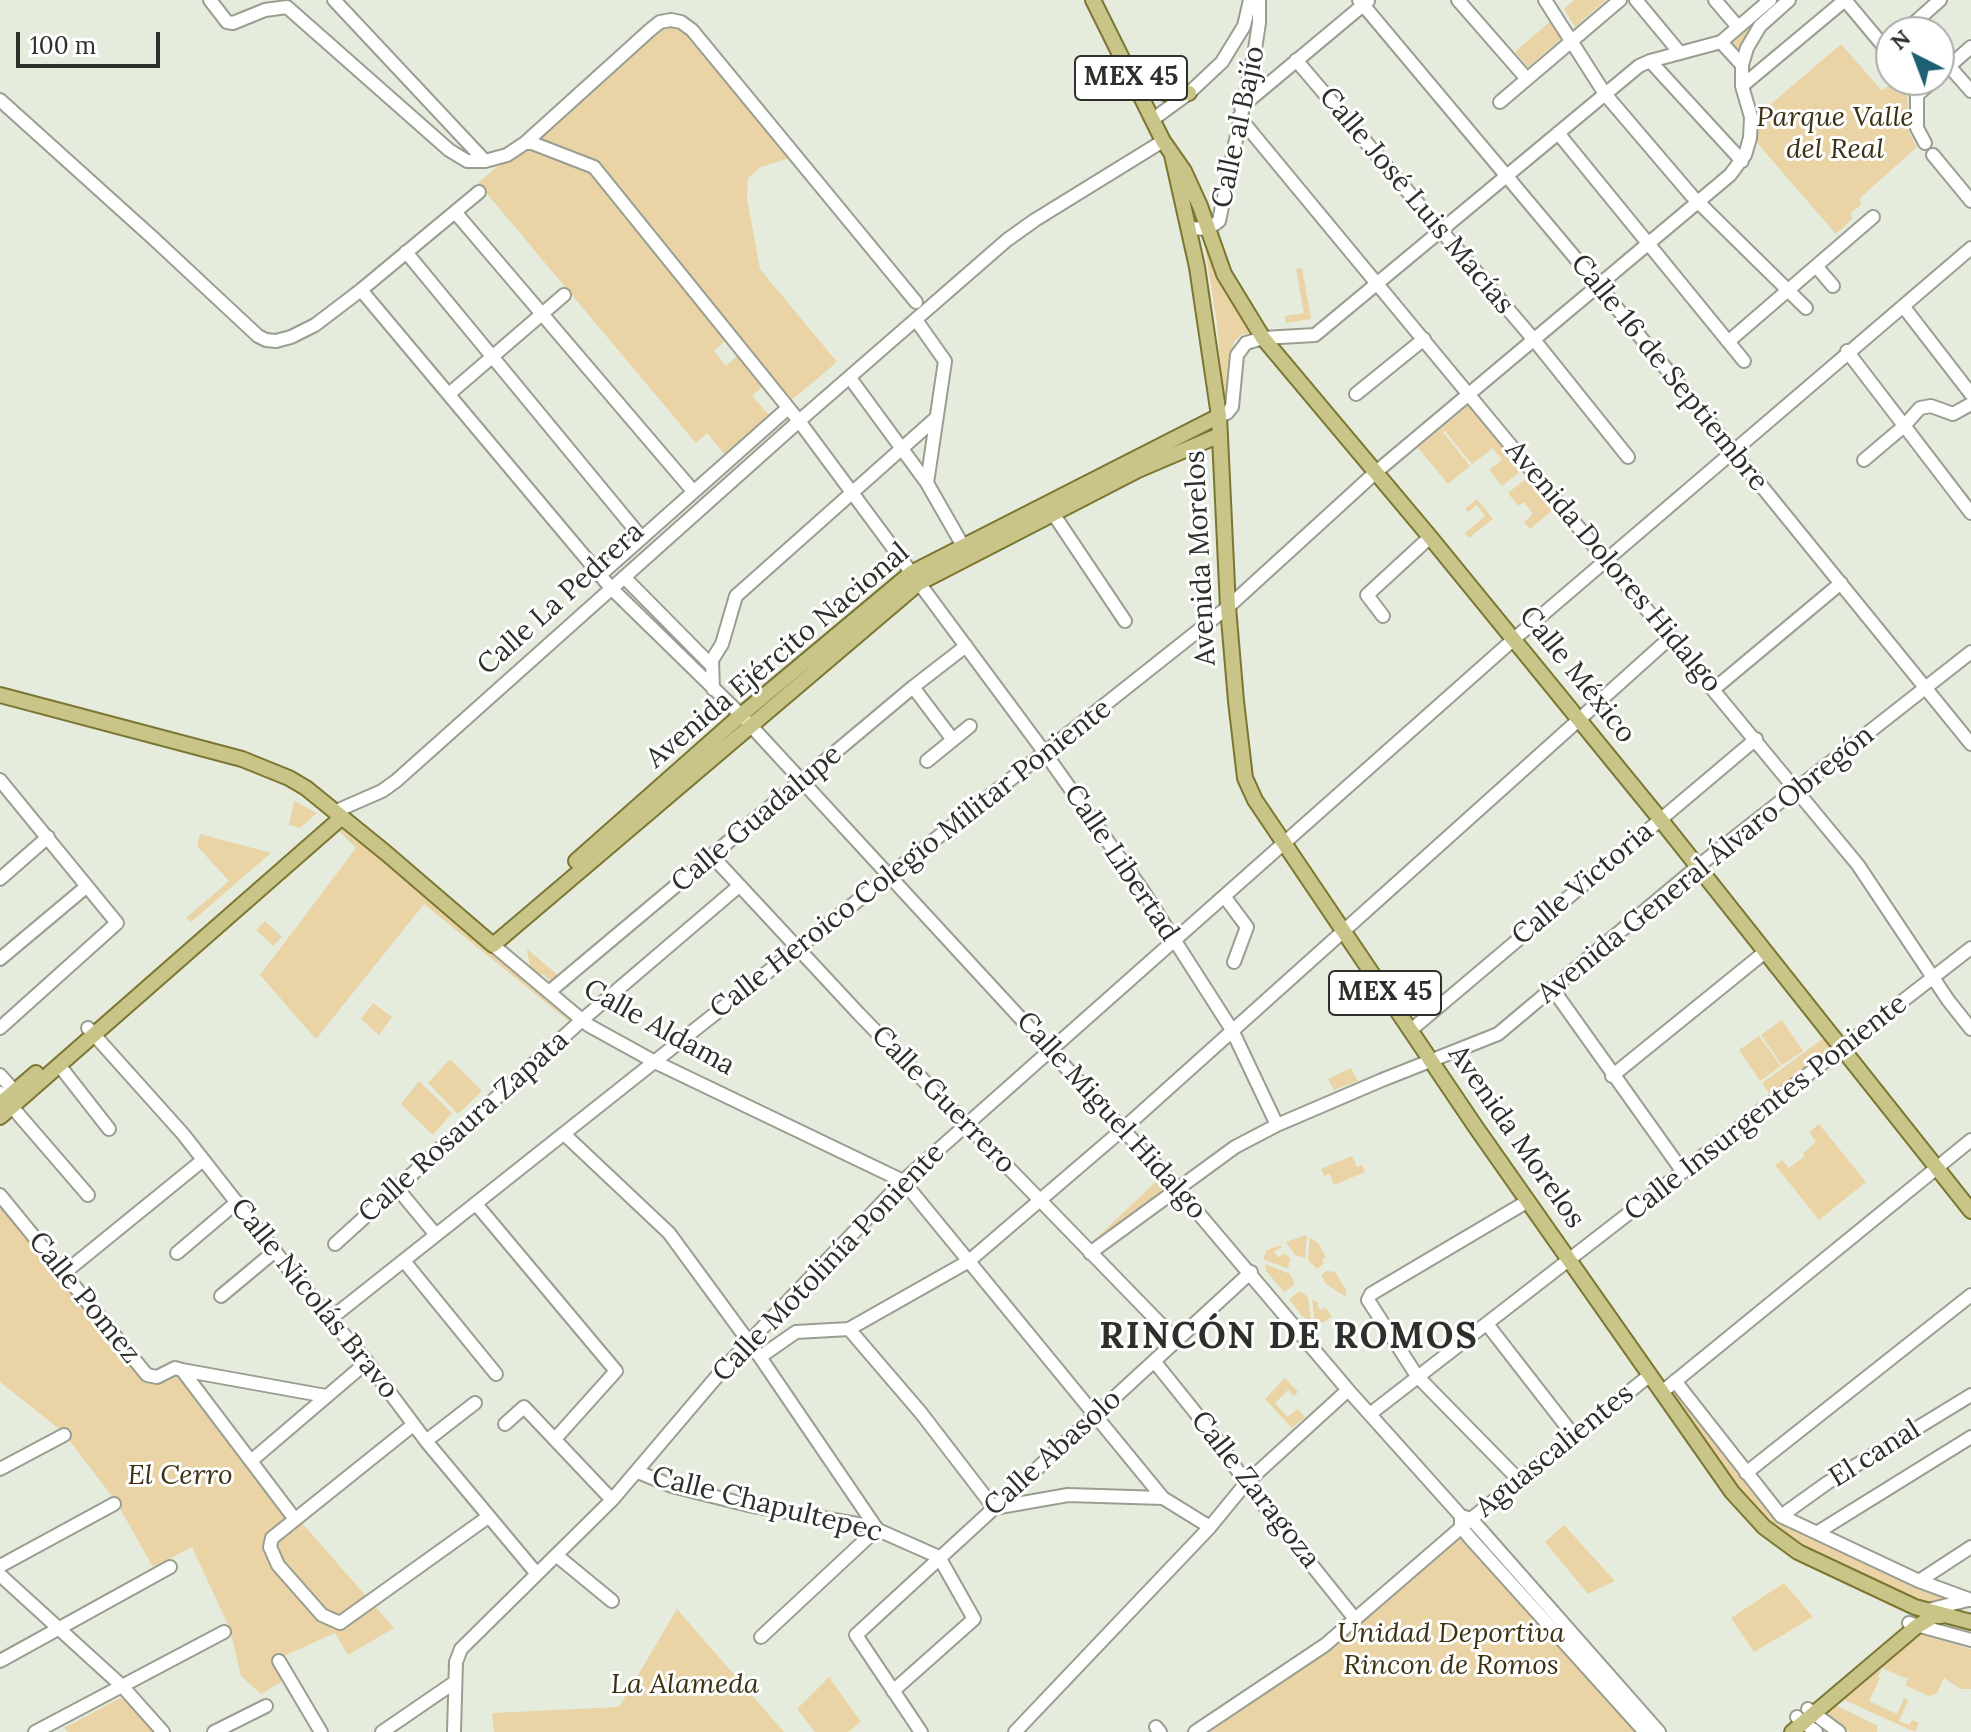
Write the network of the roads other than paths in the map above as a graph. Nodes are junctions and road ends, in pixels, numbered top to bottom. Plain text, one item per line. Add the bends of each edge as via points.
1 (210, 0) edge
2 (334, 0) edge
3 (1093, 0) edge
4 (1250, 0) edge
5 (1259, 0) edge
6 (1458, 0) edge
7 (1620, 0) edge
8 (1636, 0) edge
9 (1715, 0) edge
10 (1770, 0) edge
11 (1789, 0) edge
12 (1845, 0) edge
13 (1940, 0) edge
14 (1364, 2) edge
15 (1552, 2) edge
16 (1922, 16) edge
17 (1738, 27) junction
18 (1875, 33) edge
19 (1572, 40) junction
20 (1721, 42) junction
21 (1971, 47) edge
22 (1680, 53) junction
23 (1296, 60) junction
24 (1650, 61) junction
25 (1955, 61) edge
26 (1742, 65) junction
27 (1132, 79) junction
28 (1527, 79) junction
29 (1742, 86) junction
30 (1189, 93) junction
31 (1605, 94) junction
32 (1917, 96) edge
33 (0, 100) edge
34 (1500, 102) dead end
35 (1240, 112) junction
36 (1152, 120) junction
37 (1558, 133) junction
38 (1163, 141) junction
39 (525, 143) junction
40 (1925, 143) dead end
41 (1172, 155) junction
42 (1933, 155) dead end
43 (485, 161) junction
44 (1742, 161) junction
45 (1506, 176) junction
46 (479, 192) dead end
47 (1971, 201) edge
48 (1697, 202) junction
49 (455, 212) junction
50 (1873, 217) dead end
51 (1190, 228) junction
52 (1208, 229) junction
53 (1441, 230) junction
54 (1649, 242) junction
55 (1971, 248) edge
56 (406, 252) junction
57 (1816, 266) junction
58 (1378, 285) junction
59 (1598, 285) junction
60 (1833, 286) dead end
61 (1789, 289) junction
62 (361, 290) junction
63 (564, 295) dead end
64 (916, 302) dead end
65 (1903, 306) junction
66 (1806, 308) dead end
67 (541, 314) junction
68 (916, 320) junction
69 (1263, 338) junction
70 (1424, 339) junction
71 (1535, 341) junction
72 (1729, 341) junction
73 (1847, 351) junction
74 (491, 357) junction
75 (1744, 361) dead end
76 (850, 378) junction
77 (449, 394) junction
78 (1356, 394) dead end
79 (1971, 394) edge
80 (1470, 395) junction
81 (1971, 404) edge
82 (788, 408) junction
83 (1219, 416) junction
84 (936, 418) junction
85 (799, 421) junction
86 (1903, 427) junction
87 (1220, 435) junction
88 (902, 449) junction
89 (1732, 450) junction
90 (1628, 457) dead end
91 (1864, 460) dead end
92 (1136, 465) junction
93 (1376, 472) junction
94 (927, 483) junction
95 (693, 491) junction
96 (852, 492) junction
97 (1050, 509) junction
98 (1971, 513) edge
99 (641, 537) junction
100 (1430, 537) junction
101 (963, 546) junction
102 (1605, 561) junction
103 (600, 575) junction
104 (624, 577) junction
105 (915, 578) junction
106 (1841, 583) junction
107 (611, 588) junction
108 (1228, 607) junction
109 (1383, 616) dead end
110 (664, 618) junction
111 (1125, 621) dead end
112 (650, 627) junction
113 (1671, 637) junction
114 (1514, 639) junction
115 (966, 646) junction
116 (1971, 652) edge
117 (711, 665) junction
118 (913, 687) junction
119 (1926, 688) junction
120 (713, 689) junction
121 (1714, 689) junction
122 (0, 695) edge
123 (745, 720) junction
124 (1580, 720) junction
125 (970, 726) dead end
126 (1756, 739) junction
127 (953, 740) junction
128 (1971, 744) edge
129 (1045, 753) junction
130 (927, 761) dead end
131 (801, 782) junction
132 (2, 788) edge
133 (1797, 790) junction
134 (338, 815) junction
135 (1660, 819) junction
136 (48, 837) junction
137 (1283, 844) junction
138 (713, 857) junction
139 (1697, 867) junction
140 (891, 876) junction
141 (0, 879) edge
142 (739, 886) junction
143 (86, 887) junction
144 (1224, 896) junction
145 (1343, 932) junction
146 (1174, 940) junction
147 (490, 942) junction
148 (800, 948) junction
149 (1971, 948) edge
150 (1765, 952) junction
151 (0, 959) edge
152 (1234, 962) dead end
153 (1933, 977) junction
154 (1552, 988) junction
155 (549, 992) junction
156 (582, 1020) junction
157 (0, 1028) edge
158 (1971, 1029) edge
159 (1232, 1030) junction
160 (1411, 1030) junction
161 (91, 1031) junction
162 (1843, 1048) junction
163 (1050, 1049) junction
164 (1431, 1060) junction
165 (655, 1062) junction
166 (59, 1065) junction
167 (0, 1075) edge
168 (1612, 1076) junction
169 (9, 1099) edge
170 (0, 1117) edge
171 (966, 1124) junction
172 (1277, 1125) junction
173 (109, 1129) dead end
174 (1123, 1129) junction
175 (564, 1134) junction
176 (1971, 1140) edge
177 (203, 1160) junction
178 (1939, 1168) junction
179 (1683, 1172) junction
180 (903, 1181) junction
181 (397, 1188) junction
182 (1177, 1188) junction
183 (0, 1195) edge
184 (88, 1195) dead end
185 (1040, 1200) junction
186 (1528, 1201) junction
187 (237, 1202) junction
188 (476, 1204) junction
189 (1971, 1211) edge
190 (436, 1235) junction
191 (335, 1244) dead end
192 (275, 1251) junction
193 (177, 1253) dead end
194 (1090, 1253) junction
195 (1570, 1260) junction
196 (404, 1261) junction
197 (969, 1261) junction
198 (1251, 1272) junction
199 (64, 1273) junction
200 (1971, 1295) edge
201 (221, 1296) dead end
202 (330, 1319) junction
203 (1487, 1324) junction
204 (849, 1329) junction
205 (1176, 1340) junction
206 (748, 1343) junction
207 (760, 1357) junction
208 (1154, 1361) junction
209 (367, 1362) junction
210 (182, 1370) junction
211 (496, 1374) dead end
212 (1650, 1375) junction
213 (1417, 1376) junction
214 (1675, 1381) junction
215 (1348, 1390) junction
216 (1662, 1392) junction
217 (1971, 1395) edge
218 (326, 1396) junction
219 (475, 1403) dead end
220 (1370, 1414) junction
221 (1094, 1416) junction
222 (505, 1424) dead end
223 (413, 1425) junction
224 (64, 1435) dead end
225 (1574, 1436) junction
226 (1971, 1437) edge
227 (555, 1439) junction
228 (426, 1441) junction
229 (251, 1461) junction
230 (0, 1469) edge
231 (638, 1472) junction
232 (1746, 1473) junction
233 (1519, 1480) junction
234 (1246, 1483) junction
235 (1163, 1498) junction
236 (612, 1500) junction
237 (114, 1504) dead end
238 (994, 1508) junction
239 (1781, 1516) junction
240 (488, 1517) junction
241 (294, 1518) junction
242 (1464, 1521) junction
243 (1210, 1527) junction
244 (877, 1529) junction
245 (1818, 1532) junction
246 (1971, 1547) edge
247 (556, 1555) junction
248 (939, 1557) junction
249 (0, 1566) edge
250 (170, 1567) dead end
251 (537, 1574) junction
252 (0, 1575) edge
253 (1919, 1581) junction
254 (1970, 1600) edge
255 (612, 1601) dead end
256 (1904, 1602) junction
257 (1936, 1613) junction
258 (1355, 1619) junction
259 (1971, 1622) edge
260 (1912, 1625) junction
261 (58, 1627) junction
262 (224, 1632) dead end
263 (761, 1637) dead end
264 (1971, 1640) edge
265 (0, 1661) edge
266 (279, 1661) dead end
267 (455, 1682) junction
268 (123, 1687) junction
269 (893, 1691) junction
270 (266, 1706) dead end
271 (1803, 1719) edge
272 (55, 1728) edge
273 (35, 1732) edge
274 (163, 1732) edge
275 (214, 1732) edge
276 (321, 1732) edge
277 (382, 1732) edge
278 (454, 1732) edge
279 (921, 1732) edge
280 (1015, 1732) edge
281 (1195, 1732) edge
282 (1645, 1732) edge
283 (1659, 1732) edge
284 (1780, 1732) edge
285 (1816, 1732) edge
286 (1839, 1732) edge

1 - 43 street via 222,19 233,23 287,7 449,150 467,161
2 - 43 street
3 - 27 main road, MEX 45
4 - 30 street via 1244,26 1228,55
5 - 35 street, Calle al Bajío via 1255,49
6 - 28 street
7 - 19 street
8 - 22 street
9 - 17 street
10 - 17 street
11 - 26 street via 1760,26
12 - 18 street
12 - 29 street
13 - 16 street
14 - 23 street
14 - 45 street, Calle 16 de Septiembre
15 - 19 street
17 - 20 street
19 - 28 street
19 - 31 street
20 - 22 street
20 - 26 street
21 - 25 street
22 - 24 street
23 - 35 street
23 - 53 street, Calle José Luis Macías
24 - 31 street
24 - 44 street
26 - 29 street
27 - 30 main road via 1168,94
27 - 36 main road, MEX 45
28 - 34 street
29 - 44 street via 1751,127
30 - 36 street
31 - 37 street
31 - 48 street
32 - 40 street via 1917,128
33 - 62 street via 258,336 276,341 291,337
35 - 52 street, Calle al Bajío via 1219,221
35 - 58 street, Avenida Dolores Hidalgo
36 - 38 main road, MEX 45
37 - 45 street
37 - 54 street
38 - 41 main road, MEX 45
38 - 68 street, Calle La Pedrera via 1020,230
39 - 43 street
39 - 64 street via 660,22 681,22
39 - 82 street, Calle Libertad via 594,167
41 - 51 main road, Avenida Morelos / MEX 45
41 - 52 main road, Calle México / MEX 45
42 - 47 street
44 - 48 street, Calle Heroico Colegio Militar Poniente
45 - 53 street
45 - 59 street, Calle 16 de Septiembre
46 - 49 street
48 - 54 street, Calle Heroico Colegio Militar Poniente
48 - 61 street
49 - 56 street
49 - 67 street
50 - 57 street
51 - 52 street, Calle al Bajío
51 - 83 main road, Avenida Morelos / MEX 45
52 - 69 main road, Calle México / MEX 45 via 1224,274
53 - 58 street
53 - 71 street, Calle José Luis Macías
54 - 59 street, Calle Heroico Colegio Militar Poniente
54 - 72 street
55 - 65 street, Calle Motolinía Poniente
56 - 62 street
56 - 74 street
57 - 60 street
57 - 61 street
58 - 69 street via 1315,335
58 - 70 street, Avenida Dolores Hidalgo
59 - 71 street, Calle Heroico Colegio Militar Poniente
59 - 89 street, Calle 16 de Septiembre
61 - 66 street
61 - 72 street
62 - 77 street
63 - 67 street
65 - 73 street, Calle Motolinía Poniente
65 - 79 street
67 - 74 street
67 - 95 street
68 - 76 street, Calle La Pedrera
68 - 84 street via 943,356
69 - 83 street via 1246,343 1237,355 1232,407
69 - 93 main road, Calle México / MEX 45
70 - 78 street
70 - 80 street, Avenida Dolores Hidalgo
71 - 80 street, Calle Heroico Colegio Militar Poniente
71 - 90 street, Calle José Luis Macías
72 - 75 street
73 - 86 street
73 - 89 street, Calle Motolinía Poniente
74 - 77 street
74 - 99 street
76 - 85 street, Calle La Pedrera
76 - 88 street
77 - 103 street
80 - 93 street, Calle Heroico Colegio Militar Poniente
80 - 102 street, Avenida Dolores Hidalgo
81 - 86 street via 1953,414 1924,406
82 - 85 street, Calle Libertad
82 - 95 street
83 - 87 main road, Avenida Morelos / MEX 45
83 - 92 main road, Avenida Ejército Nacional
84 - 88 street
84 - 94 street
85 - 96 street, Calle Libertad
85 - 104 street, Calle La Pedrera
86 - 91 street
86 - 98 street
87 - 92 main road, Avenida Ejército Nacional
87 - 108 main road, Avenida Morelos / MEX 45
88 - 94 street
88 - 96 street
89 - 102 street, Calle Motolinía Poniente
89 - 106 street, Calle 16 de Septiembre
92 - 97 main road, Avenida Ejército Nacional
93 - 100 main road, Calle México / MEX 45
93 - 108 street, Calle Heroico Colegio Militar Poniente
94 - 101 street
95 - 99 street
96 - 105 street, Calle Libertad
96 - 117 street via 736,596
97 - 101 main road, Avenida Ejército Nacional
97 - 105 main road, Avenida Ejército Nacional
97 - 111 street
99 - 103 street
100 - 109 street via 1367,595
100 - 114 main road, Calle México / MEX 45
101 - 105 main road, Avenida Ejército Nacional
102 - 113 street, Avenida Dolores Hidalgo
102 - 114 street, Calle Motolinía Poniente
103 - 107 street
104 - 107 street, Calle La Pedrera
104 - 110 street
105 - 115 street, Calle Libertad
105 - 123 main road, Avenida Ejército Nacional
106 - 119 street, Calle 16 de Septiembre
106 - 121 street
107 - 112 street
107 - 134 street, Calle La Pedrera via 396,781
108 - 129 street, Calle Heroico Colegio Militar Poniente
108 - 137 main road, Avenida Morelos / MEX 45 via 1245,778
110 - 112 street
110 - 117 street
112 - 120 street
113 - 121 street, Avenida Dolores Hidalgo
113 - 124 street
114 - 124 main road, Calle México / MEX 45
114 - 137 street, Calle Motolinía Poniente
115 - 118 street, Calle Guadalupe
115 - 129 street, Calle Libertad
116 - 119 street, Avenida General Álvaro Obregón
117 - 120 street
118 - 127 street
118 - 131 street, Calle Guadalupe
119 - 128 street, Calle 16 de Septiembre
119 - 133 street, Avenida General Álvaro Obregón
120 - 123 street
121 - 126 street, Avenida Dolores Hidalgo
122 - 134 main road, Calle Aldama via 259,765 306,788
123 - 131 street, Calle Miguel Hidalgo
123 - 147 main road, Avenida Ejército Nacional
124 - 135 main road, Calle México / MEX 45
124 - 145 street
125 - 127 street
126 - 133 street, Avenida Dolores Hidalgo
126 - 135 street, Calle Victoria
127 - 130 street
129 - 140 street, Calle Heroico Colegio Militar Poniente
129 - 146 street, Calle Libertad
131 - 138 street, Calle Guadalupe
131 - 140 street, Calle Miguel Hidalgo
132 - 136 street
133 - 139 street, Avenida General Álvaro Obregón
133 - 153 street, Avenida Dolores Hidalgo via 1858,865
134 - 147 main road, Calle Aldama
134 - 161 main road, Calle La Pedrera
135 - 139 main road, Calle México / MEX 45
135 - 160 street, Calle Victoria
136 - 141 street
136 - 143 street
137 - 144 street, Calle Motolinía Poniente
137 - 145 main road, Avenida Morelos / MEX 45
138 - 142 street, Calle Guerrero
138 - 155 street, Calle Guadalupe
139 - 150 main road, Calle México / MEX 45
139 - 154 street, Avenida General Álvaro Obregón
140 - 148 street, Calle Heroico Colegio Militar Poniente
140 - 163 street, Calle Miguel Hidalgo
142 - 148 street, Calle Guerrero
142 - 156 street, Calle Rosaura Zapata
143 - 151 street
143 - 157 street via 117,925
144 - 146 street, Calle Motolinía Poniente
144 - 152 street via 1247,927
145 - 159 street
145 - 160 main road, Avenida Morelos / MEX 45
146 - 159 street, Calle Libertad
146 - 163 street, Calle Motolinía Poniente
147 - 155 street, Calle Aldama
148 - 165 street, Calle Heroico Colegio Militar Poniente
148 - 171 street, Calle Guerrero
149 - 153 street, Calle Insurgentes Poniente
150 - 162 main road, Calle México / MEX 45
150 - 168 street
153 - 158 street, Avenida Dolores Hidalgo
153 - 162 street, Calle Insurgentes Poniente
154 - 164 street, Avenida General Álvaro Obregón via 1498,1034
154 - 168 street
155 - 156 street, Calle Aldama
156 - 165 street, Calle Aldama
156 - 181 street, Calle Rosaura Zapata
159 - 172 street, Calle Libertad
159 - 174 street
160 - 164 main road, Avenida Morelos / MEX 45
161 - 166 main road, Calle La Pedrera
161 - 169 main road, Calle La Pedrera
161 - 177 street, Calle Nicolás Bravo
162 - 178 main road, Calle México / MEX 45
162 - 179 street, Calle Insurgentes Poniente
163 - 171 street, Calle Motolinía Poniente
163 - 174 street, Calle Miguel Hidalgo
164 - 172 street, Avenida General Álvaro Obregón
164 - 186 main road, Avenida Morelos / MEX 45
165 - 175 street, Calle Heroico Colegio Militar Poniente
165 - 180 street, Calle Aldama
166 - 169 main road, Calle La Pedrera
166 - 173 street
167 - 169 street
168 - 179 street
169 - 170 main road, Calle La Pedrera
169 - 184 street
171 - 180 street, Calle Motolinía Poniente
171 - 185 street, Calle Guerrero
172 - 182 street, Avenida General Álvaro Obregón
174 - 182 street, Calle Miguel Hidalgo
174 - 185 street
175 - 188 street, Calle Heroico Colegio Militar Poniente
175 - 206 street via 669,1233
176 - 178 street
177 - 187 street, Calle Nicolás Bravo
177 - 199 street
178 - 189 main road, Calle México / MEX 45
178 - 214 street
179 - 195 street, Calle Insurgentes Poniente
180 - 197 street, Calle Aldama
180 - 206 street, Calle Motolinía Poniente
181 - 190 street
181 - 191 street, Calle Rosaura Zapata
182 - 194 street, Avenida General Álvaro Obregón
182 - 198 street, Calle Miguel Hidalgo
183 - 199 street, Calle Pomez
185 - 194 street, Calle Guerrero
185 - 197 street
186 - 195 main road, Avenida Morelos / MEX 45
186 - 213 street via 1371,1294 1369,1304
187 - 192 street, Calle Nicolás Bravo
187 - 193 street
188 - 190 street, Calle Heroico Colegio Militar Poniente
188 - 227 street via 616,1371
190 - 196 street, Calle Heroico Colegio Militar Poniente
192 - 201 street
192 - 202 street, Calle Nicolás Bravo
194 - 205 street, Calle Guerrero
195 - 203 street, Calle Insurgentes Poniente
195 - 212 main road, Avenida Morelos / MEX 45
196 - 202 street, Calle Heroico Colegio Militar Poniente
196 - 211 street
197 - 204 street
197 - 221 street, Calle Aldama
198 - 205 street, Calle Abasolo
198 - 215 street, Calle Miguel Hidalgo
199 - 210 street, Calle Pomez via 147,1375
200 - 232 street
202 - 209 street, Calle Nicolás Bravo
203 - 213 street, Calle Insurgentes Poniente
203 - 225 street
204 - 207 street via 796,1332
204 - 238 street
205 - 208 street, Calle Abasolo
206 - 207 street
206 - 231 street, Calle Motolinía Poniente
207 - 244 street
208 - 221 street, Calle Abasolo
208 - 234 street, Calle Zaragoza
209 - 218 street
209 - 223 street, Calle Nicolás Bravo
210 - 218 street
210 - 229 street, Calle Pomez
212 - 216 main road, Avenida Morelos / MEX 45
212 - 225 street, Aguascalientes
213 - 220 street, Calle Insurgentes Poniente
213 - 233 street
214 - 216 street
214 - 232 street
215 - 220 street, Calle Miguel Hidalgo
215 - 234 street
216 - 256 main road, Avenida Morelos / MEX 45 via 1732,1492 1764,1527 1798,1552
217 - 239 street, El canal
218 - 229 street
219 - 228 street
220 - 242 street, Calle Miguel Hidalgo
221 - 235 street, Calle Aldama
221 - 238 street, Calle Abasolo
222 - 227 street via 524,1407
223 - 228 street, Calle Nicolás Bravo
223 - 241 street
224 - 230 street
225 - 233 street, Aguascalientes
226 - 245 street
227 - 236 street
228 - 240 street, Calle Nicolás Bravo
229 - 241 street, Calle Pomez
231 - 236 street, Calle Motolinía Poniente
231 - 244 street, Calle Chapultepec via 748,1505
232 - 239 street
233 - 242 street, Aguascalientes
234 - 243 street
234 - 258 street, Calle Zaragoza
235 - 238 street via 1068,1495
235 - 243 street, Calle Aldama
236 - 247 street, Calle Motolinía Poniente
237 - 249 street
238 - 248 street, Calle Abasolo
239 - 245 street
240 - 241 street via 340,1623 322,1615 278,1565 270,1547 272,1538
240 - 251 street, Calle Nicolás Bravo
242 - 258 street, Aguascalientes
242 - 282 street, Calle Miguel Hidalgo
242 - 283 street, Calle Miguel Hidalgo
243 - 280 street
244 - 248 street, Calle Chapultepec
244 - 263 street
245 - 253 street
246 - 253 street
247 - 251 street, Calle Motolinía Poniente
247 - 255 street
248 - 269 street via 974,1619
248 - 269 street, Calle Abasolo via 856,1635
250 - 261 street
251 - 267 street, Calle Motolinía Poniente via 458,1656
252 - 261 street
253 - 254 street
254 - 257 street
256 - 257 main road, Avenida Morelos / MEX 45
256 - 260 main road
257 - 259 main road, Avenida Morelos / MEX 45
257 - 260 main road
258 - 281 street, Aguascalientes
260 - 264 street
260 - 271 main road
261 - 265 street
261 - 268 street
262 - 268 street
266 - 276 street
267 - 277 street
267 - 278 street, Calle Motolinía Poniente
268 - 272 street
268 - 274 street
269 - 279 street
270 - 275 street
271 - 284 main road
271 - 285 street
271 - 286 street
272 - 273 street

